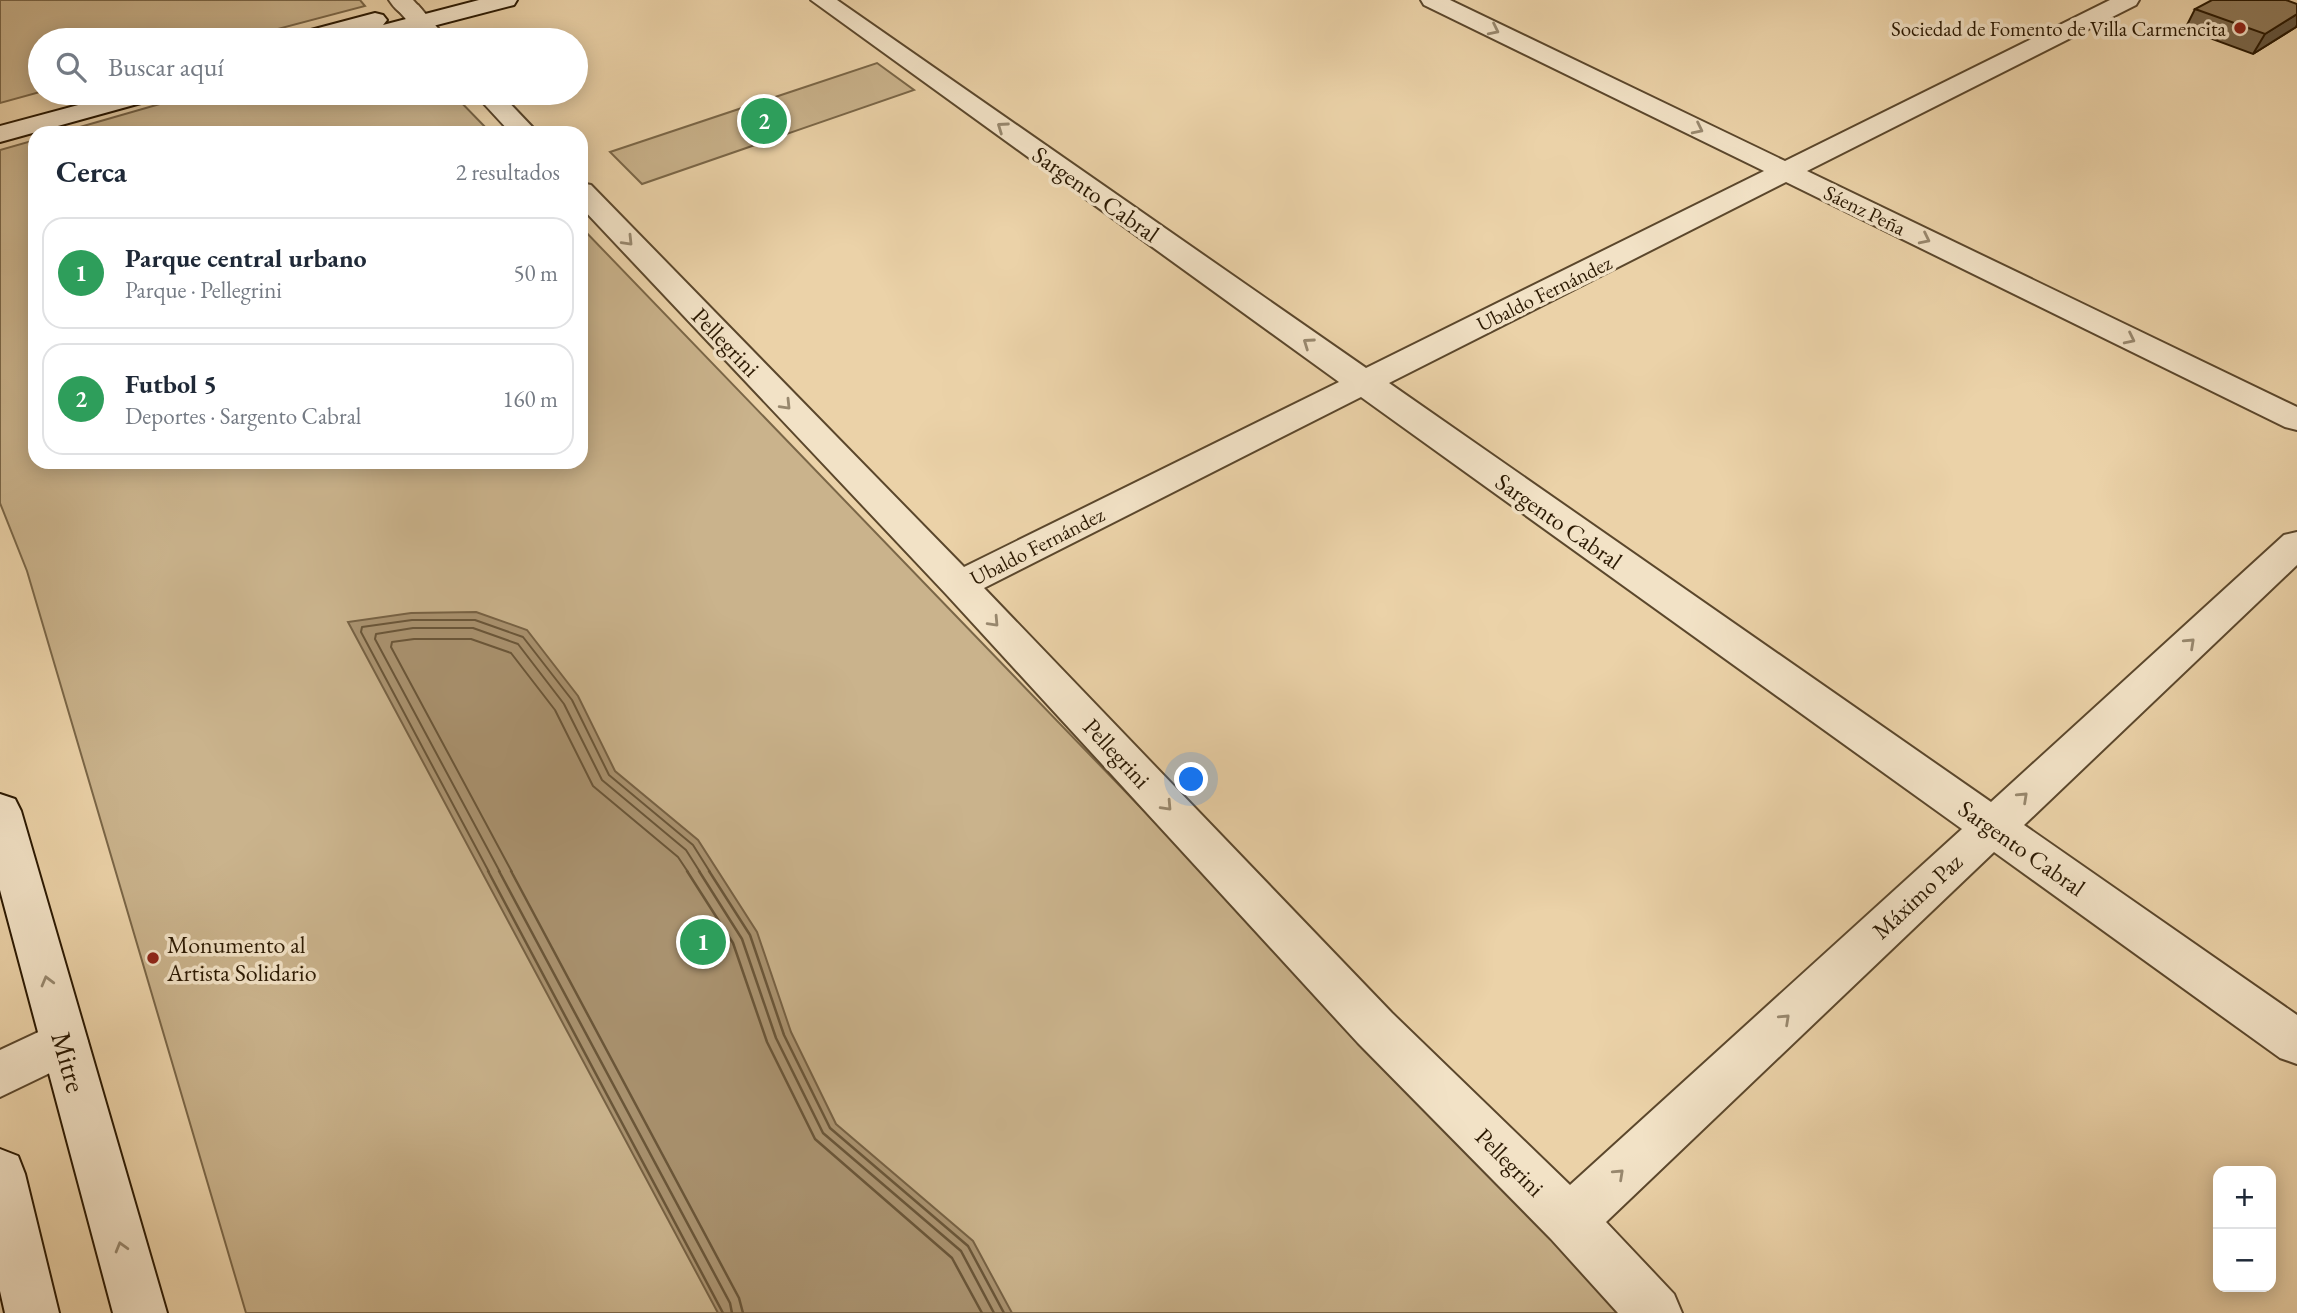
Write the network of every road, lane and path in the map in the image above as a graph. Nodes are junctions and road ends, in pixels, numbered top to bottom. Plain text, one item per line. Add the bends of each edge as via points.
1 (452, 0) edge
2 (506, 0) edge
3 (822, 0) edge
4 (1432, 0) edge
5 (2128, 0) edge
6 (410, 11) edge
7 (346, 28) edge
8 (376, 28) edge
9 (425, 28) edge
10 (62, 105) edge
11 (106, 105) edge
12 (498, 105) edge
13 (0, 122) edge
14 (28, 126) edge
15 (29, 126) edge
16 (518, 126) edge
17 (0, 134) edge
18 (1787, 172) junction
19 (588, 198) edge
20 (1364, 383) junction
21 (2297, 420) edge
22 (2297, 544) edge
23 (959, 585) junction
24 (0, 811) edge
25 (1992, 826) junction
26 (64, 1042) junction
27 (2297, 1042) edge
28 (0, 1074) edge
29 (0, 1174) edge
30 (1569, 1221) junction
31 (33, 1313) edge
32 (139, 1313) edge
33 (1655, 1313) edge

1 - 6 street
2 - 6 street
20 -> 3 street, Sargento Cabral
4 -> 18 street, Sáenz Peña
5 - 18 street, Ubaldo Fernández
6 - 7 street
6 - 8 street
6 - 9 street
10 - 13 street
11 - 15 street
12 - 16 street
14 - 17 street
18 - 20 street, Ubaldo Fernández
18 -> 21 street, Sáenz Peña
19 -> 23 street, Pellegrini
20 - 23 street, Ubaldo Fernández
20 - 25 street, Sargento Cabral
25 -> 22 street, Máximo Paz
23 -> 30 street, Pellegrini via 1375,1028
26 -> 24 street, Mitre
25 - 27 street, Sargento Cabral
30 -> 25 street, Máximo Paz
26 - 28 street
32 -> 26 street, Mitre
29 - 31 street
30 - 33 street, Pellegrini

